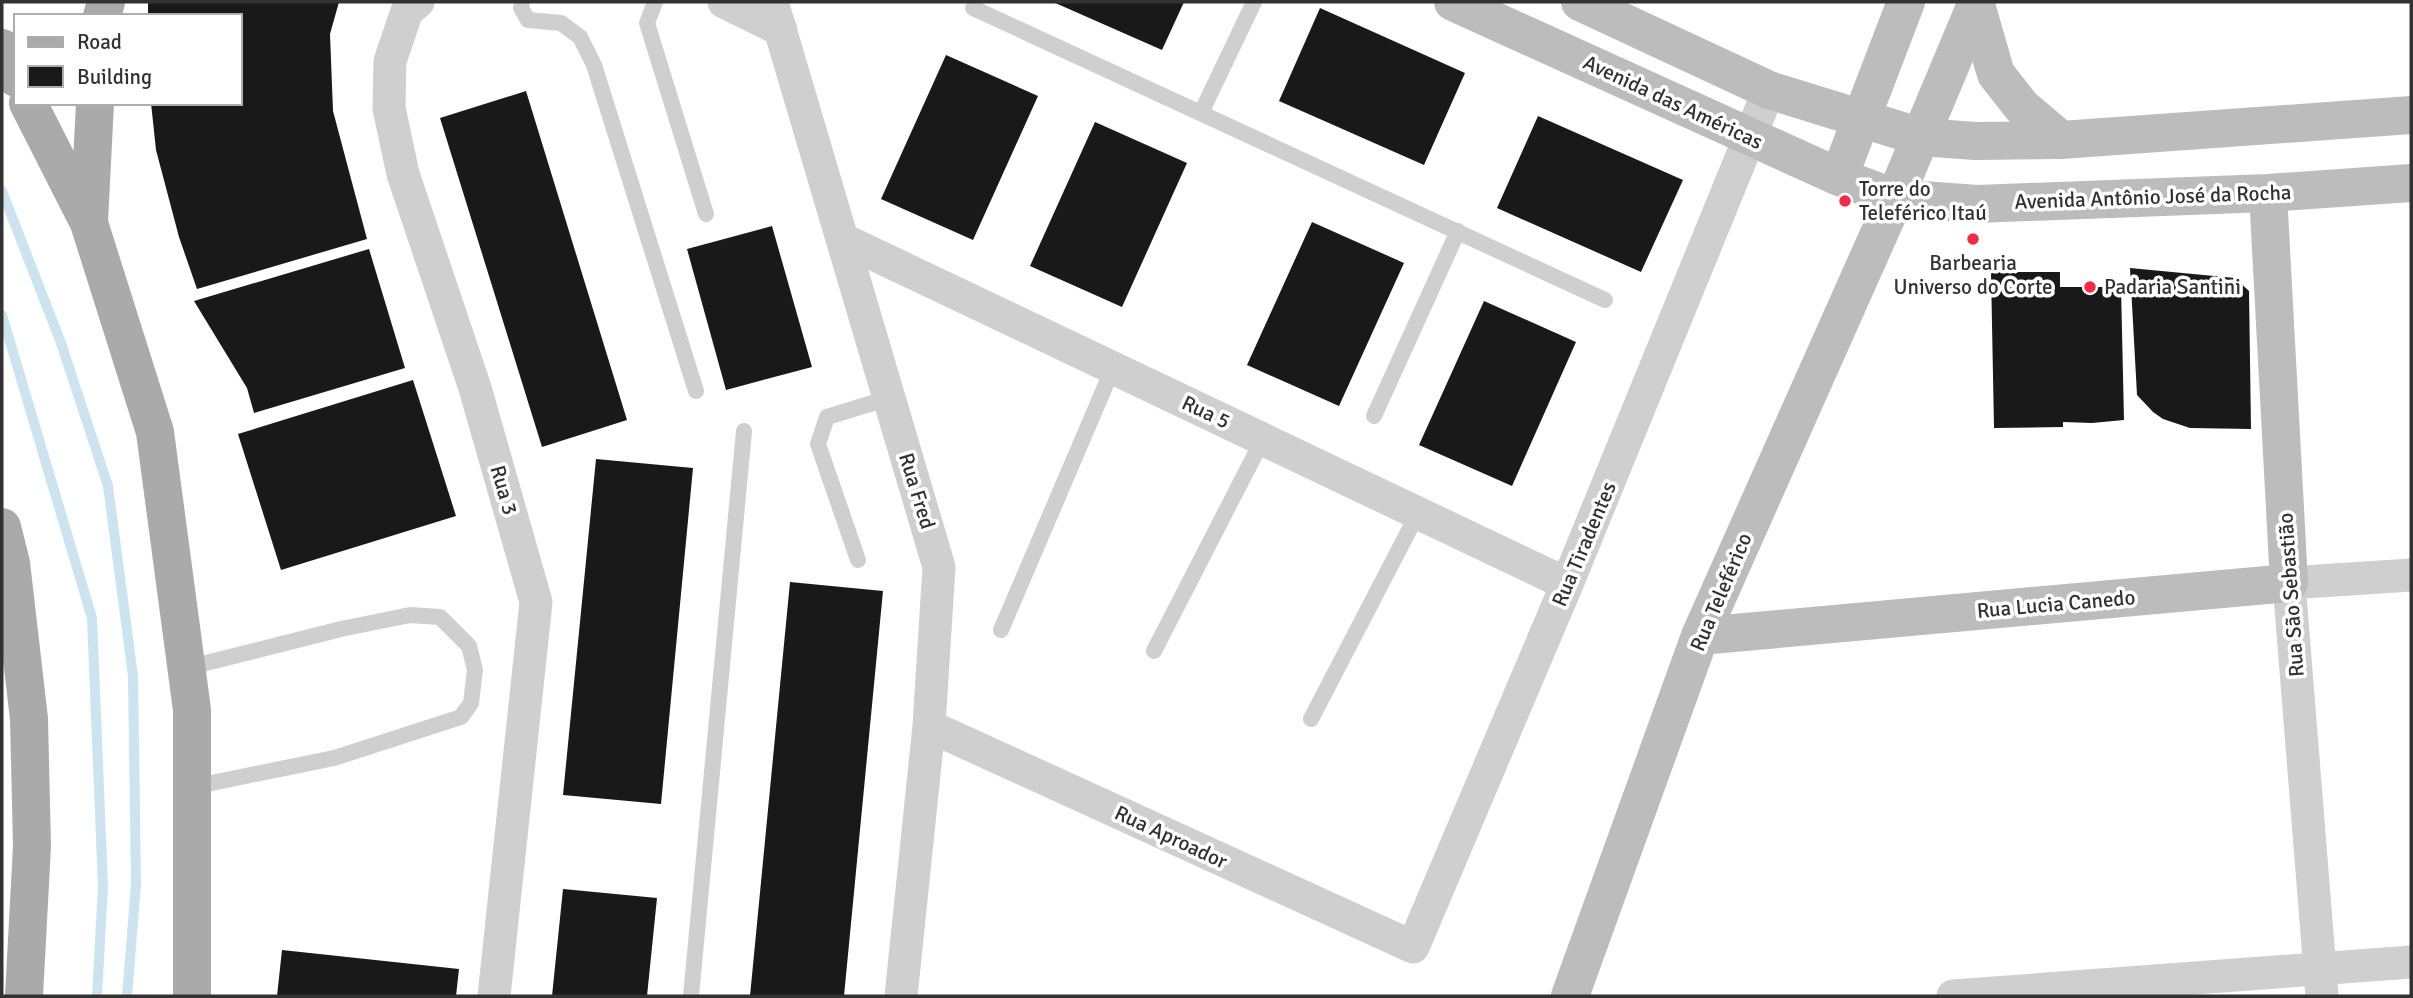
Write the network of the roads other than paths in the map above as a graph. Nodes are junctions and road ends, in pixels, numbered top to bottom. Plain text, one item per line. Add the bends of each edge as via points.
1 (418, 2) edge
2 (522, 2) edge
3 (655, 2) edge
4 (724, 2) edge
5 (1254, 2) edge
6 (1453, 2) edge
7 (1580, 2) edge
8 (1906, 2) edge
9 (1976, 3) edge
10 (973, 8) dead end
11 (776, 16) edge
12 (2, 48) edge
13 (14, 74) edge
14 (1769, 90) junction
15 (29, 105) edge
16 (95, 105) edge
17 (1201, 113) junction
18 (2411, 115) edge
19 (1860, 120) junction
20 (1921, 137) junction
21 (1751, 138) junction
22 (2061, 140) junction
23 (1839, 177) junction
24 (2411, 183) edge
25 (2268, 193) junction
26 (1895, 198) junction
27 (706, 214) dead end
28 (89, 223) junction
29 (1458, 231) junction
30 (844, 240) junction
31 (1605, 300) dead end
32 (1113, 368) junction
33 (696, 391) dead end
34 (889, 398) junction
35 (1374, 416) dead end
36 (744, 431) dead end
37 (1263, 439) junction
38 (1418, 513) junction
39 (2, 527) edge
40 (858, 560) dead end
41 (2411, 575) edge
42 (2289, 583) junction
43 (1567, 584) junction
44 (1001, 630) dead end
45 (1700, 636) junction
46 (1154, 651) dead end
47 (186, 668) junction
48 (1311, 719) dead end
49 (929, 726) junction
50 (192, 787) junction
51 (1413, 947) joint
52 (2411, 962) edge
53 (2322, 982) edge
54 (24, 996) edge
55 (192, 996) edge
56 (494, 996) edge
57 (691, 996) edge
58 (901, 996) edge
59 (1570, 996) edge
60 (1952, 996) edge

1 - 56 street, Rua 3 via 407,10 390,61 389,108 403,174 475,388 536,602
2 - 33 lane via 528,20 561,23 580,37 594,65
3 - 27 lane via 647,23
4 - 11 street
5 - 17 lane
6 - 21 street, Avenida das Américas
7 - 14 street
8 - 19 street
9 - 20 street, Rua Teleférico
9 - 22 street via 1996,74 2022,107
10 - 17 lane
11 - 30 street, Rua Fred
12 - 13 main road
14 - 19 street
14 - 21 street, Rua Tiradentes
15 - 28 main road
16 - 28 main road
17 - 29 lane
18 - 22 street
19 - 20 street
19 - 23 street
20 - 22 street
20 - 26 street, Rua Teleférico
21 - 23 street, Avenida das Américas
21 - 43 street, Rua Tiradentes
23 - 26 street, Avenida das Américas
24 - 25 street, Avenida Antônio José da Rocha
25 - 26 street, Avenida Antônio José da Rocha via 1977,204
25 - 42 street, Rua São Sebastião
26 - 45 street, Rua Teleférico
28 - 47 main road via 155,432
29 - 31 lane
29 - 35 lane
30 - 32 street, Rua 5
30 - 34 street, Rua Fred
32 - 37 street, Rua 5
32 - 44 lane
34 - 40 lane via 827,417 818,444
34 - 49 street, Rua Fred via 939,567
36 - 57 lane
37 - 38 street, Rua 5
37 - 46 lane
38 - 43 street, Rua 5
38 - 48 lane
39 - 54 main road via 29,719 32,846
41 - 42 street, Rua Lucia Canedo
42 - 45 street, Rua Lucia Canedo
42 - 53 street, Rua São Sebastião
43 - 51 street, Rua Tiradentes
45 - 59 street, Rua Teleférico
47 - 50 main road via 192,709
47 - 50 lane via 410,615 440,617 469,646 475,670 471,703 461,717 334,758
49 - 51 street, Rua Aproador
49 - 58 street, Rua Fred
50 - 55 main road
52 - 53 street
53 - 60 street

